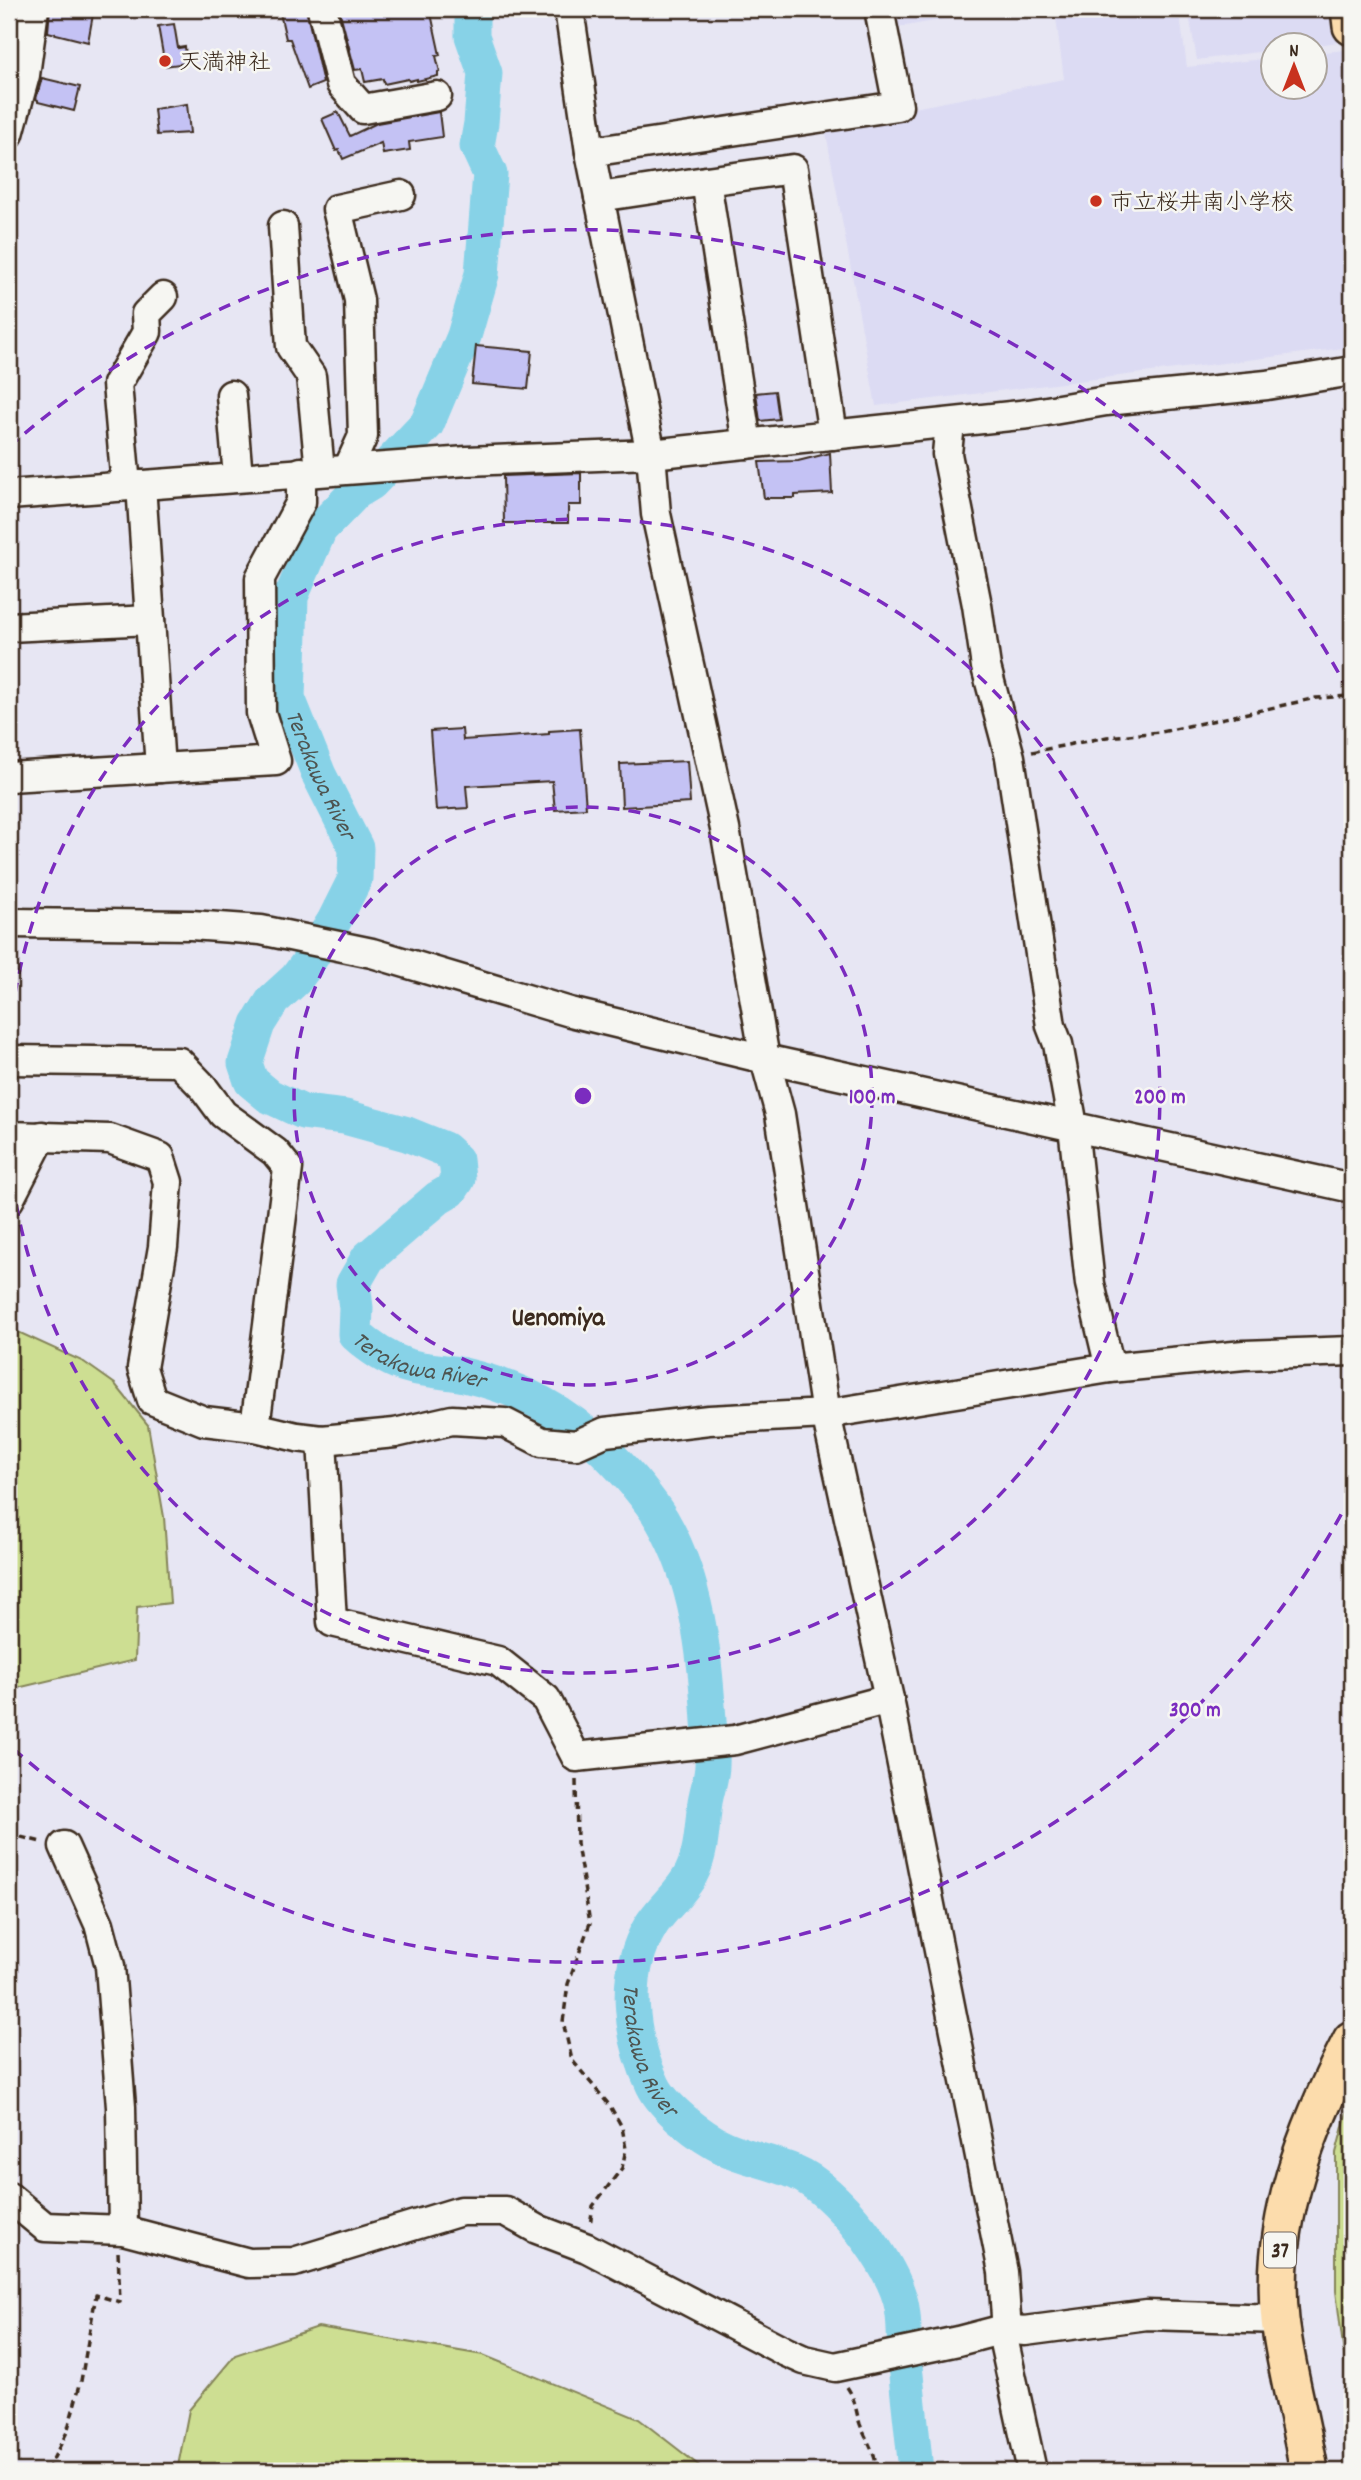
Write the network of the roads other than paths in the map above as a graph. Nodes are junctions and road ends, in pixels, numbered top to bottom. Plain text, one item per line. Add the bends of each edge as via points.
1 (34, 9) edge
2 (322, 9) edge
3 (569, 9) edge
4 (879, 9) edge
5 (1350, 9) edge
6 (1352, 26) edge
7 (437, 96) dead end
8 (9, 134) edge
9 (590, 152) junction
10 (706, 181) junction
11 (401, 195) dead end
12 (599, 197) junction
13 (283, 226) dead end
14 (163, 296) dead end
15 (1352, 371) edge
16 (231, 395) dead end
17 (950, 423) junction
18 (834, 435) junction
19 (747, 444) junction
20 (651, 454) junction
21 (348, 469) junction
22 (310, 472) junction
23 (238, 477) junction
24 (133, 485) junction
25 (9, 495) edge
26 (150, 620) junction
27 (9, 627) edge
28 (160, 768) junction
29 (9, 777) edge
30 (9, 923) edge
31 (765, 1059) junction
32 (9, 1060) edge
33 (1073, 1126) junction
34 (9, 1136) edge
35 (42, 1136) junction
36 (1352, 1188) edge
37 (9, 1200) edge
38 (1352, 1352) edge
39 (1110, 1368) junction
40 (825, 1414) junction
41 (255, 1427) junction
42 (322, 1440) junction
43 (889, 1699) junction
44 (64, 1846) road end
45 (1352, 2040) edge
46 (9, 2197) edge
47 (120, 2230) junction
48 (1280, 2319) junction
49 (1004, 2329) junction
50 (1032, 2471) edge
51 (1309, 2471) edge

1 - 8 street via 25,75
2 - 7 street via 341,84 363,109
3 - 9 street
4 - 9 street via 898,106
5 - 6 main road
9 - 12 street
10 - 12 street
10 - 18 street via 793,169
10 - 19 street
11 - 21 street via 337,209 359,300 363,436
12 - 20 street
13 - 22 street via 291,347 311,376
14 - 24 street via 146,313 147,332 117,384
15 - 17 street
16 - 23 street
17 - 18 street
17 - 33 street via 947,454 986,667 1010,757 1049,1013
18 - 19 street
19 - 20 street
20 - 21 street
20 - 31 street via 656,514 724,829
21 - 22 street
22 - 23 street
22 - 28 street via 301,502 260,578 261,713 276,761
23 - 24 street
24 - 25 street
24 - 26 street
26 - 27 street
26 - 28 street
28 - 29 street
30 - 31 street via 261,930 372,953 570,1012
31 - 33 street
31 - 40 street via 780,1114
32 - 41 street via 179,1062 223,1114 275,1152 288,1168
33 - 36 street
33 - 39 street via 1090,1284
34 - 35 street
35 - 37 street
35 - 41 street via 110,1139 160,1157 168,1182 163,1247 142,1368 152,1400 204,1421
38 - 39 street
39 - 40 street
40 - 42 street via 605,1432 576,1445 542,1442 505,1423 452,1420 395,1433
40 - 43 street
41 - 42 street
42 - 43 street via 332,1622 498,1661 546,1699 576,1757 735,1740
43 - 49 street via 1003,2272
44 - 47 street via 99,1924 110,1966 121,2107
45 - 48 main road, 37 via 1327,2088 1298,2164 1280,2238
46 - 47 street via 45,2227
47 - 49 street via 249,2263 294,2262 461,2211 505,2211 804,2360 846,2365
48 - 49 street via 1147,2315 1025,2331
48 - 51 main road, 37
49 - 50 street

